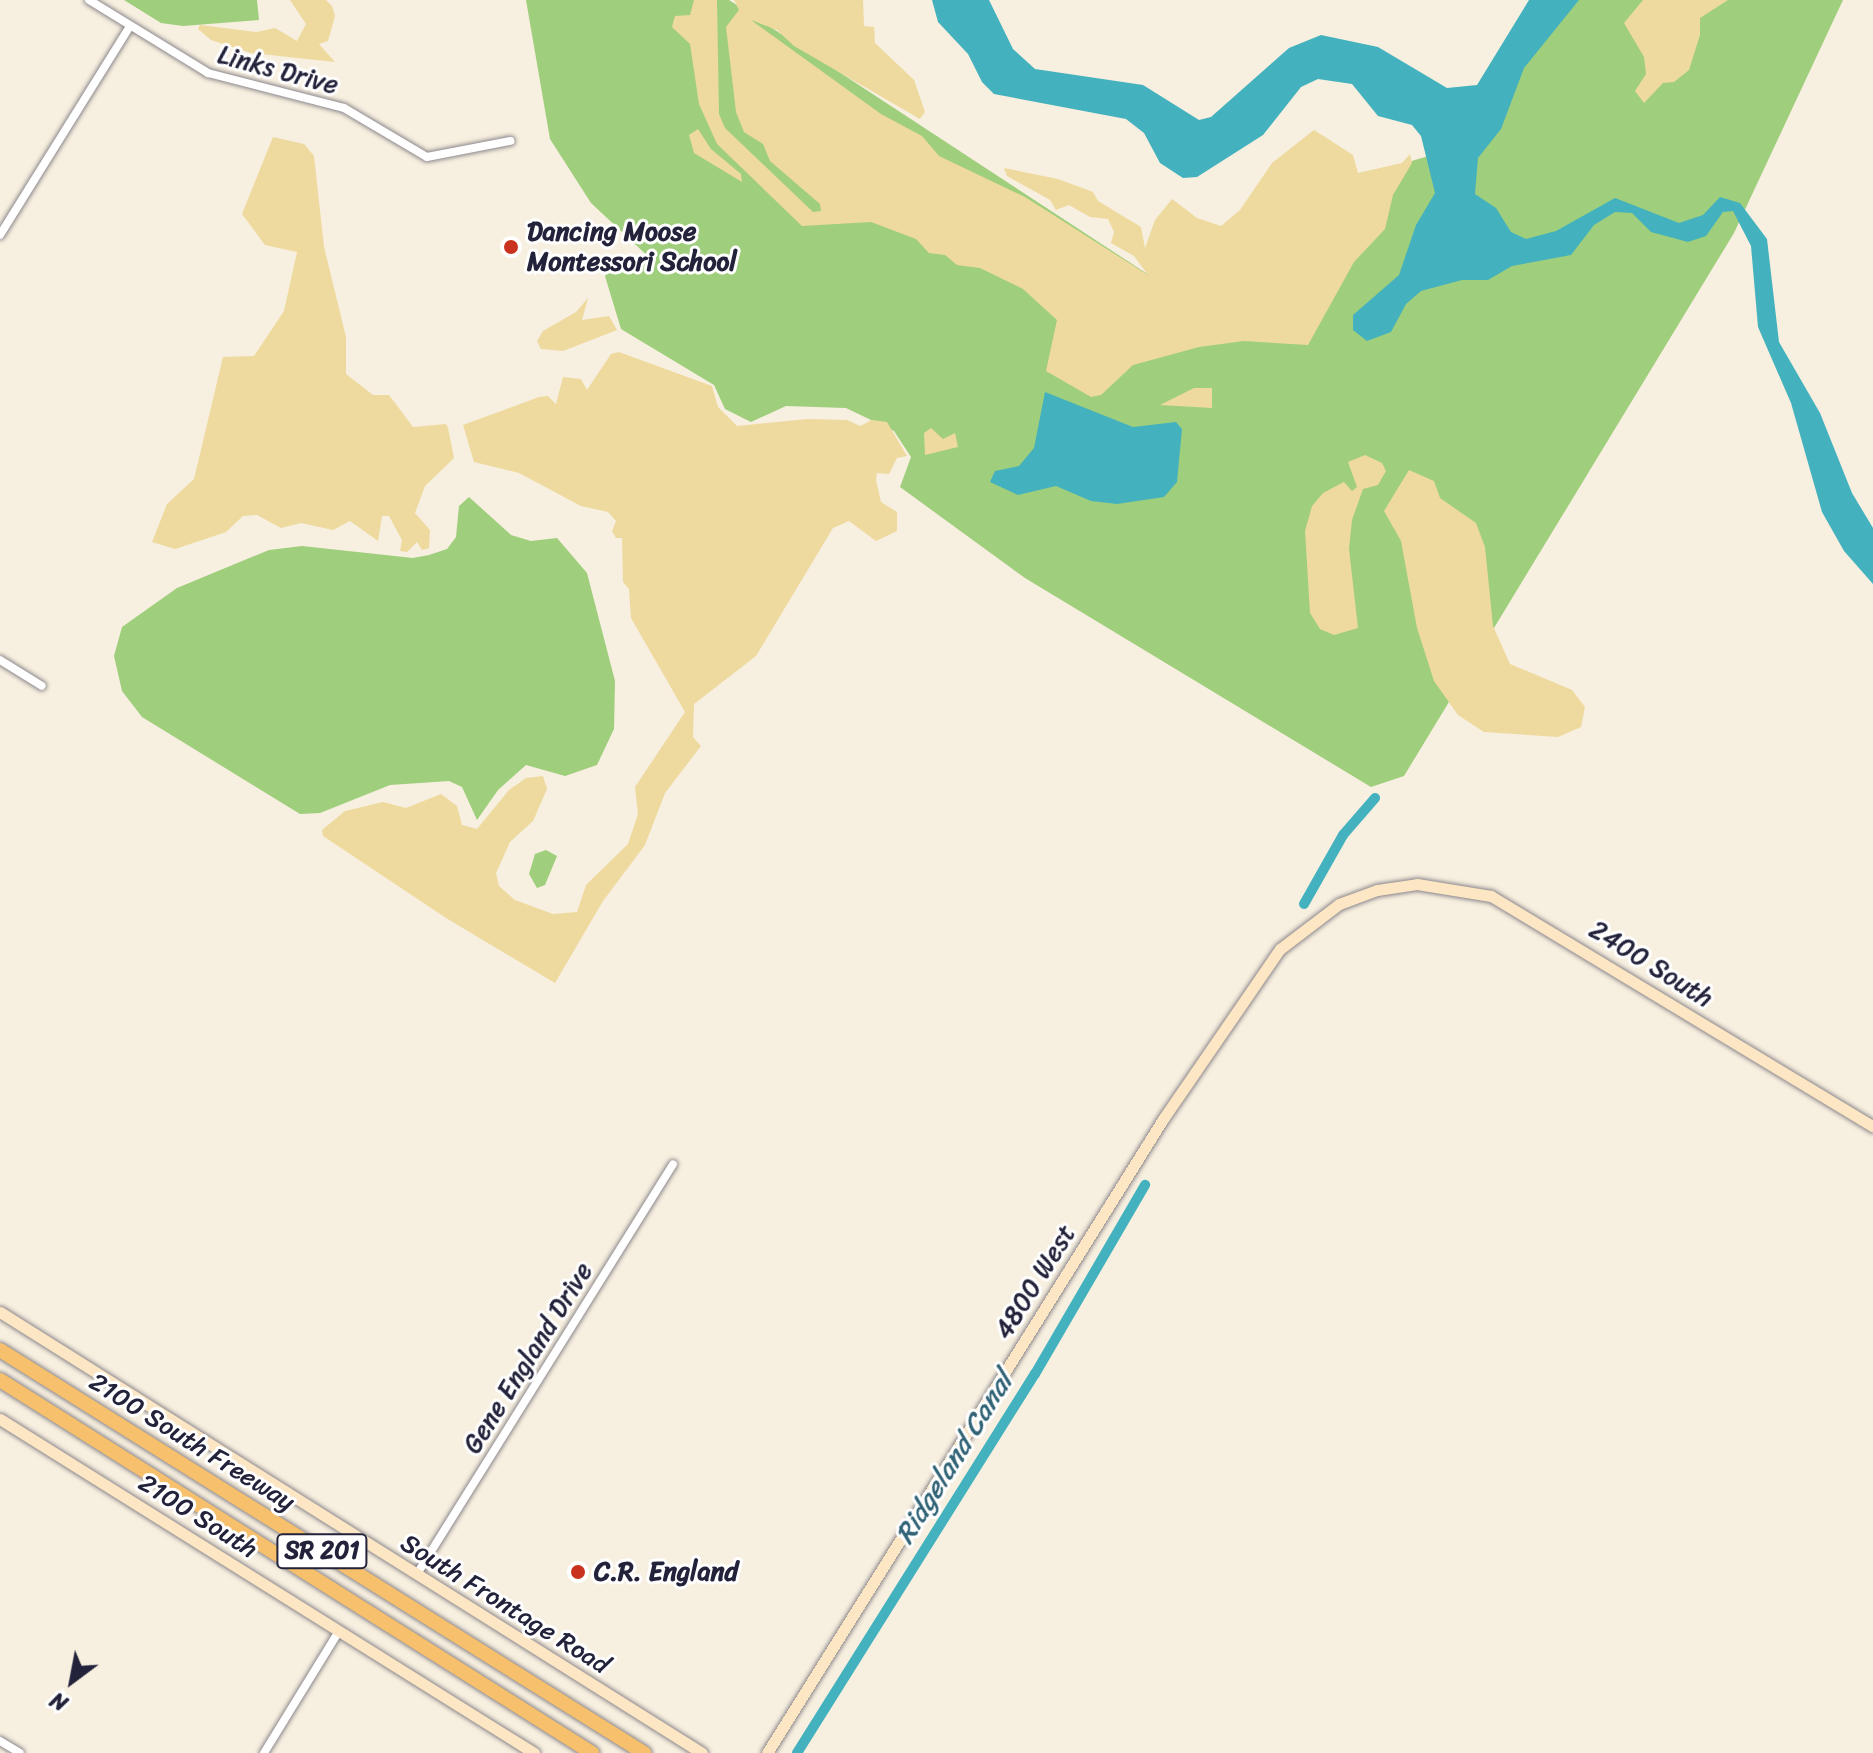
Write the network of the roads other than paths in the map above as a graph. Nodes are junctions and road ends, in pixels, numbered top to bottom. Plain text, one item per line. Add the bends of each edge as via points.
1 (89, 0) edge
2 (130, 26) junction
3 (510, 141) dead end
4 (0, 235) edge
5 (0, 660) edge
6 (42, 686) dead end
7 (1391, 887) joint
8 (1873, 1126) edge
9 (673, 1164) dead end
10 (0, 1312) edge
11 (0, 1350) edge
12 (0, 1380) edge
13 (0, 1419) edge
14 (417, 1574) junction
15 (339, 1631) junction
16 (0, 1741) edge
17 (20, 1753) edge
18 (264, 1753) edge
19 (534, 1753) edge
20 (592, 1753) edge
21 (644, 1753) edge
22 (702, 1753) edge
23 (767, 1753) edge

1 - 2 street, Links Drive
2 - 3 street, Links Drive via 208,73 344,108 427,157
2 - 4 street
5 - 6 street
7 - 8 street, 2400 South via 1446,885 1505,902
7 - 23 street, 4800 West via 1324,912 1271,960 1140,1155
9 - 14 street, Gene England Drive
10 - 14 street, South Frontage Road
11 - 21 highway, 2100 South Freeway / SR 201
12 - 20 highway, 2100 South Freeway / SR 201
13 - 15 street, 2100 South
14 - 22 street, South Frontage Road
15 - 18 street
15 - 19 street, 2100 South
16 - 17 street

